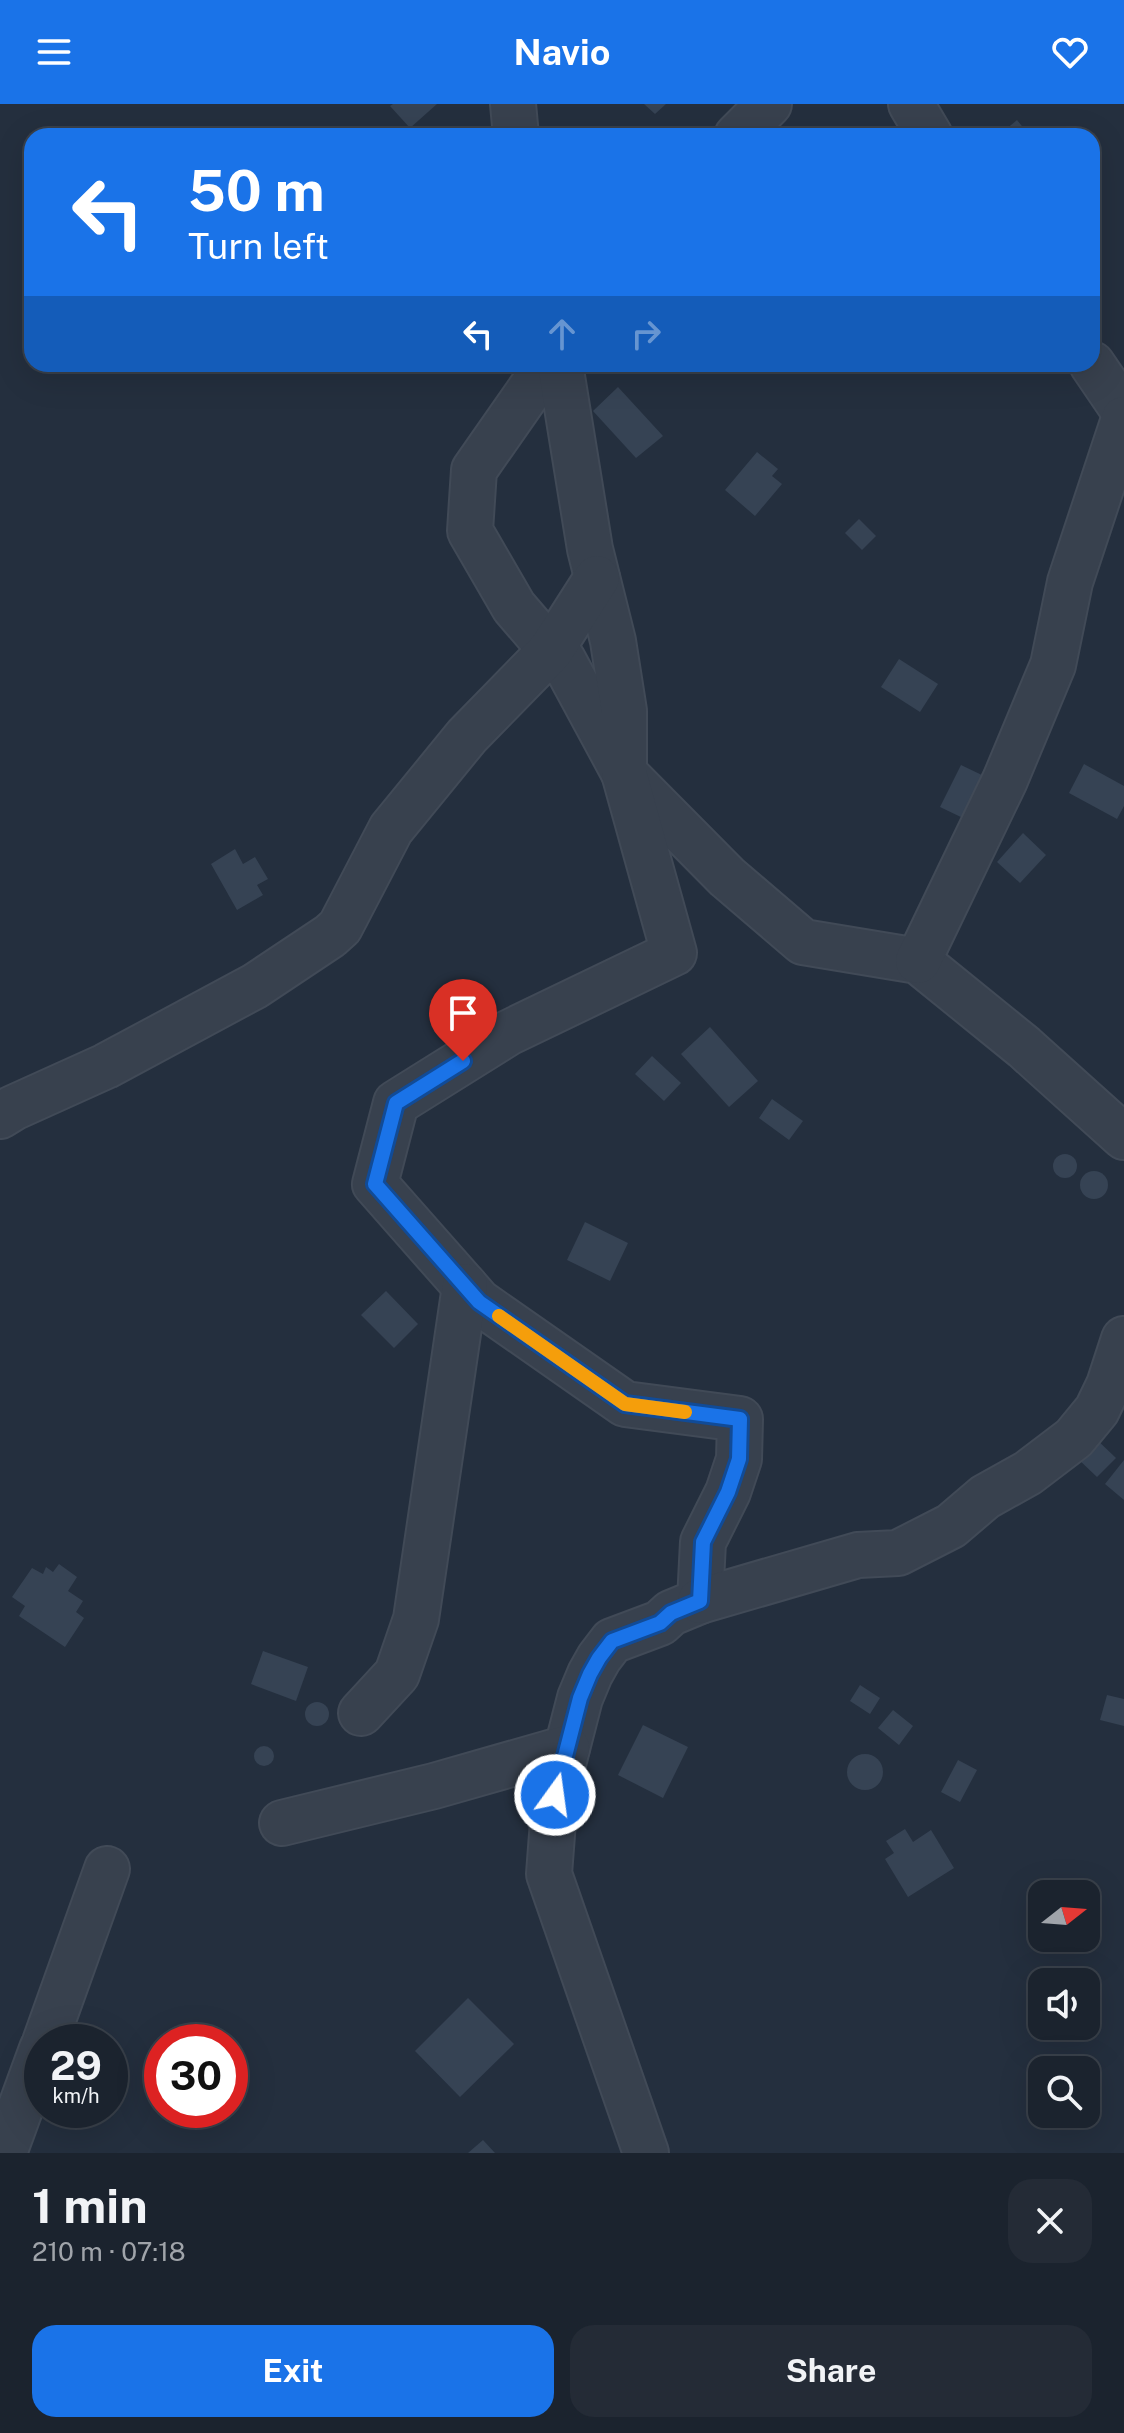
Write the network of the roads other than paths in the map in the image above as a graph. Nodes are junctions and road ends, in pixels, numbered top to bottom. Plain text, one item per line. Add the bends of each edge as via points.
1 (513, 104) edge
2 (769, 104) edge
3 (911, 104) edge
4 (515, 128) edge
5 (745, 128) edge
6 (925, 128) edge
7 (542, 372) edge
8 (561, 372) edge
9 (1097, 372) edge
10 (1124, 411) edge
11 (1124, 419) edge
12 (591, 574) junction
13 (551, 650) junction
14 (624, 773) junction
15 (918, 961) junction
16 (0, 1116) edge
17 (1124, 1137) edge
18 (465, 1286) junction
19 (1124, 1339) edge
20 (700, 1601) junction
21 (361, 1713) dead end
22 (567, 1748) junction
23 (282, 1823) dead end
24 (107, 1869) dead end
25 (51, 2024) edge
26 (24, 2098) edge
27 (4, 2153) edge
28 (646, 2153) edge

1 - 4 street
2 - 5 street
3 - 6 street
7 - 13 street via 474,470 470,531 514,607
8 - 12 street
9 - 10 street
11 - 15 street via 1070,582 1053,665 1005,780
12 - 13 street
12 - 14 street via 613,641 624,711
13 - 14 street via 563,660
13 - 16 street via 467,736 391,829 340,927 330,936 255,986
14 - 15 street via 727,877 803,942
14 - 18 street via 674,953 508,1033 396,1103 375,1184
15 - 17 street
18 - 20 street via 479,1302 625,1404 740,1419 739,1459 703,1542
18 - 21 street via 416,1619 397,1674
19 - 20 street via 1097,1410 1074,1438 951,1526 898,1553 858,1555
20 - 22 street via 612,1641 590,1674
22 - 23 street
22 - 28 street via 555,1795 549,1874
24 - 25 street
26 - 27 street

